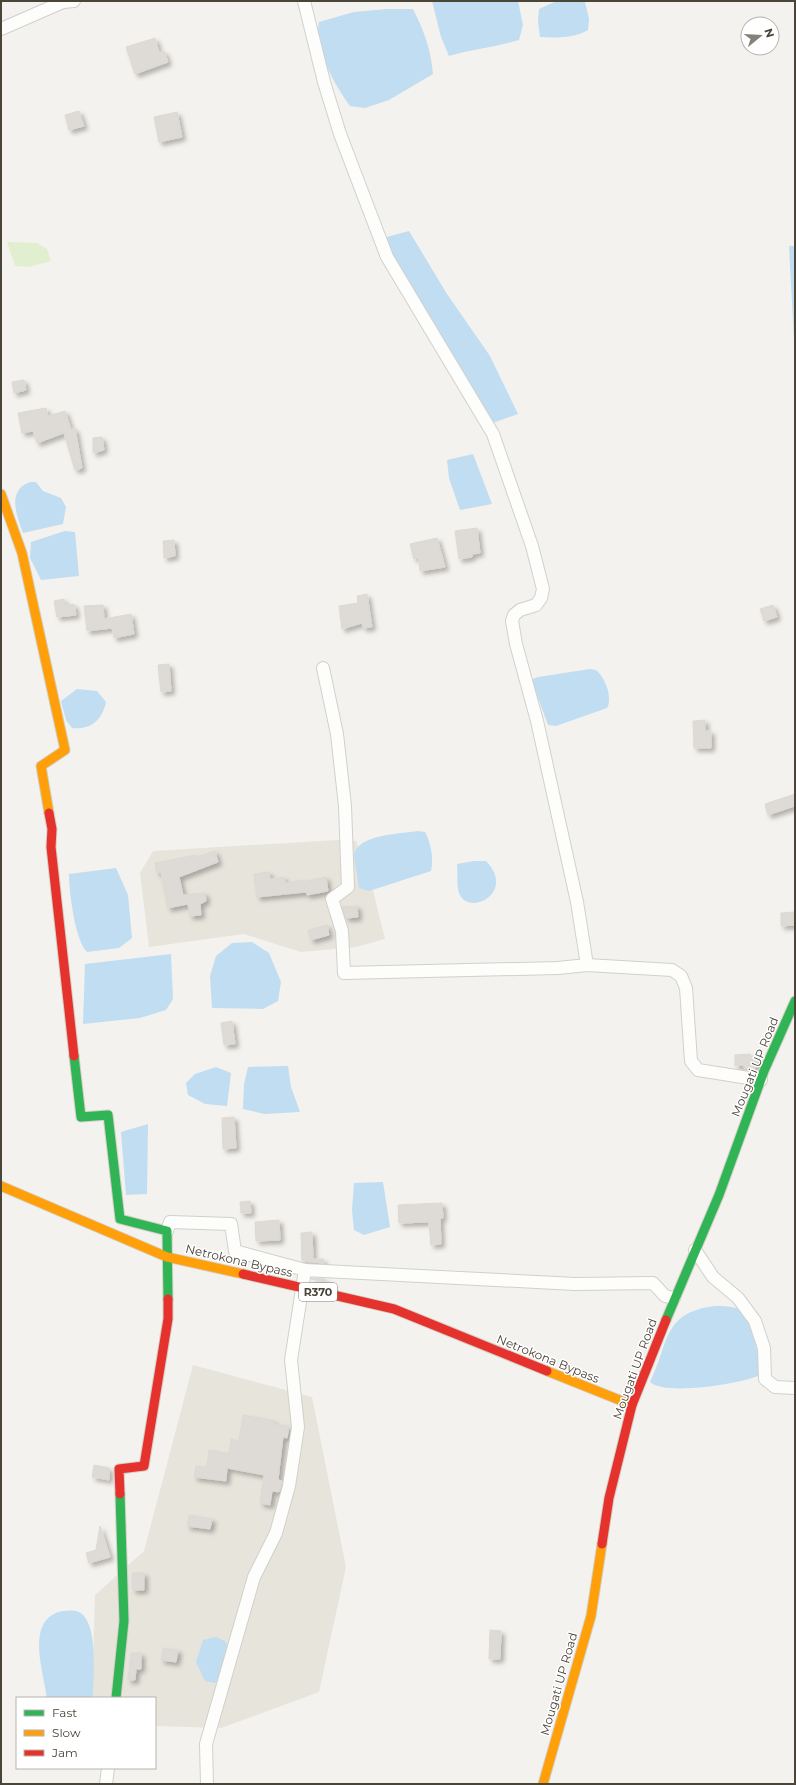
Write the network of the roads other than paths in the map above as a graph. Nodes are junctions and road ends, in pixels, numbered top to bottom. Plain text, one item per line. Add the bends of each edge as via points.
1 (74, 1) edge
2 (304, 1) edge
3 (1, 28) edge
4 (1, 494) edge
5 (323, 668) dead end
6 (586, 965) junction
7 (795, 1000) edge
8 (761, 1080) junction
9 (1, 1186) edge
10 (167, 1231) junction
11 (695, 1250) junction
12 (167, 1257) junction
13 (306, 1270) junction
14 (302, 1288) junction
15 (674, 1298) junction
16 (795, 1388) edge
17 (632, 1405) junction
18 (116, 1697) edge
19 (108, 1769) edge
20 (106, 1784) edge
21 (207, 1784) edge
22 (543, 1784) edge

1 - 3 street via 63,2
2 - 6 street via 340,134 387,256 493,434 532,546 543,589 541,598 536,605 520,610 512,621 578,902
4 - 10 street via 22,553 65,750 41,766 52,830 51,847 81,1117 108,1115 120,1219
5 - 6 street via 337,734 345,806 348,887 332,899 342,931 344,973
6 - 8 street via 672,970 681,976 686,988 691,1061 698,1070
7 - 8 street, Mougati UP Road
8 - 11 street, Mougati UP Road via 719,1195
9 - 12 street, Netrokona Bypass / R370
10 - 12 street
10 - 13 street via 170,1222 231,1224 235,1251
11 - 15 street, Mougati UP Road
11 - 16 street via 713,1277 738,1298 755,1321 764,1348 765,1378 775,1387
12 - 14 street, Netrokona Bypass / R370
12 - 18 street via 168,1318 144,1466 119,1469 124,1621
13 - 14 street
13 - 15 street via 559,1283 653,1283 666,1296
14 - 17 street, Netrokona Bypass / R370 via 394,1309
14 - 21 street via 291,1360 298,1426 289,1486 276,1534 254,1577 206,1744
15 - 17 street, Mougati UP Road
17 - 22 street, Mougati UP Road via 610,1498 592,1616
19 - 20 street

